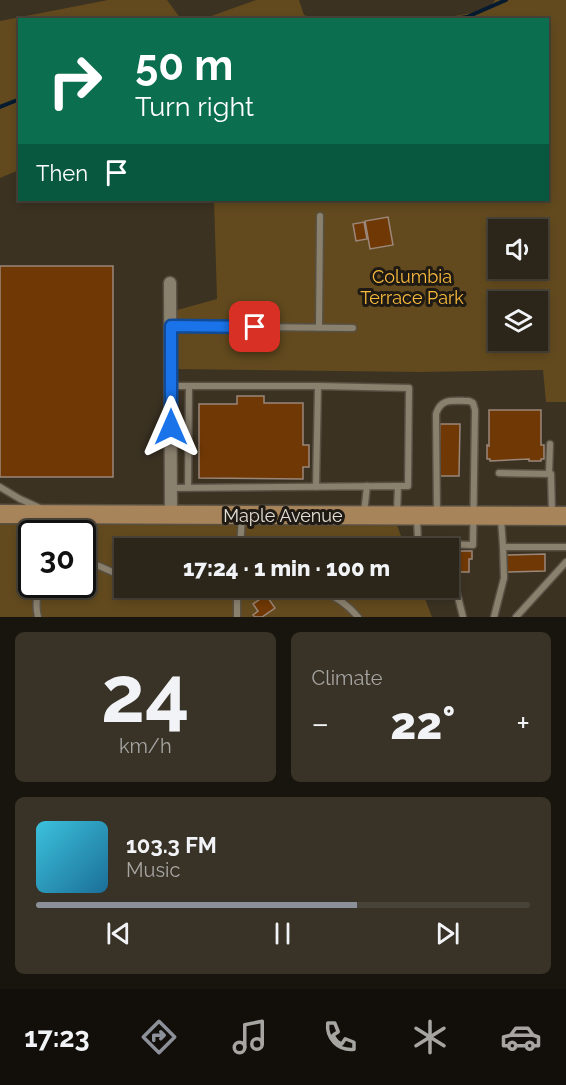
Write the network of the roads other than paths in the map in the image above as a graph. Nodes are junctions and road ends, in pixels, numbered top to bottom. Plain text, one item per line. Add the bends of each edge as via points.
1 (320, 216) dead end
2 (170, 283) dead end
3 (171, 326) junction
4 (319, 328) junction
5 (352, 328) dead end
6 (171, 386) junction
7 (189, 386) junction
8 (318, 386) junction
9 (550, 444) dead end
10 (499, 474) dead end
11 (549, 474) junction
12 (367, 486) junction
13 (398, 486) junction
14 (0, 487) edge
15 (316, 487) junction
16 (171, 488) junction
17 (188, 488) junction
18 (0, 514) edge
19 (54, 514) junction
20 (171, 515) junction
21 (242, 515) junction
22 (364, 515) junction
23 (397, 515) junction
24 (417, 516) junction
25 (437, 516) junction
26 (473, 516) junction
27 (501, 516) junction
28 (559, 516) edge
29 (241, 538) edge
30 (503, 547) junction
31 (566, 547) edge
32 (566, 562) edge
33 (96, 565) edge
34 (114, 573) edge
35 (37, 598) edge
36 (237, 598) edge
37 (337, 598) edge
38 (458, 598) edge
39 (38, 617) edge
40 (237, 617) edge
41 (358, 617) edge
42 (464, 617) edge
43 (494, 617) edge
44 (516, 617) edge

1 - 4 lane
2 - 3 street
3 - 4 lane
3 - 6 street
4 - 5 lane
6 - 7 lane
6 - 16 street
7 - 8 lane
7 - 17 lane
8 - 13 lane via 410,388 408,486
8 - 15 lane
9 - 11 lane
10 - 11 lane
11 - 28 lane
12 - 13 lane
12 - 15 lane
12 - 22 lane
13 - 23 lane
14 - 19 lane
15 - 17 lane
16 - 17 lane
16 - 20 street
18 - 19 main road, Maple Avenue
19 - 20 main road, Maple Avenue
20 - 21 main road, Maple Avenue
21 - 22 main road, Maple Avenue
21 - 29 lane
22 - 23 main road, Maple Avenue
23 - 24 main road, Maple Avenue
24 - 25 main road, Maple Avenue
24 - 26 lane via 418,543 473,545
25 - 26 main road, Maple Avenue
25 - 26 lane via 436,414 443,403 469,401 475,411
26 - 27 main road, Maple Avenue
27 - 28 main road, Maple Avenue
27 - 30 lane
30 - 31 lane
30 - 43 lane via 504,579
32 - 44 lane
33 - 34 lane
35 - 39 lane
36 - 40 lane
37 - 41 lane
38 - 42 lane

